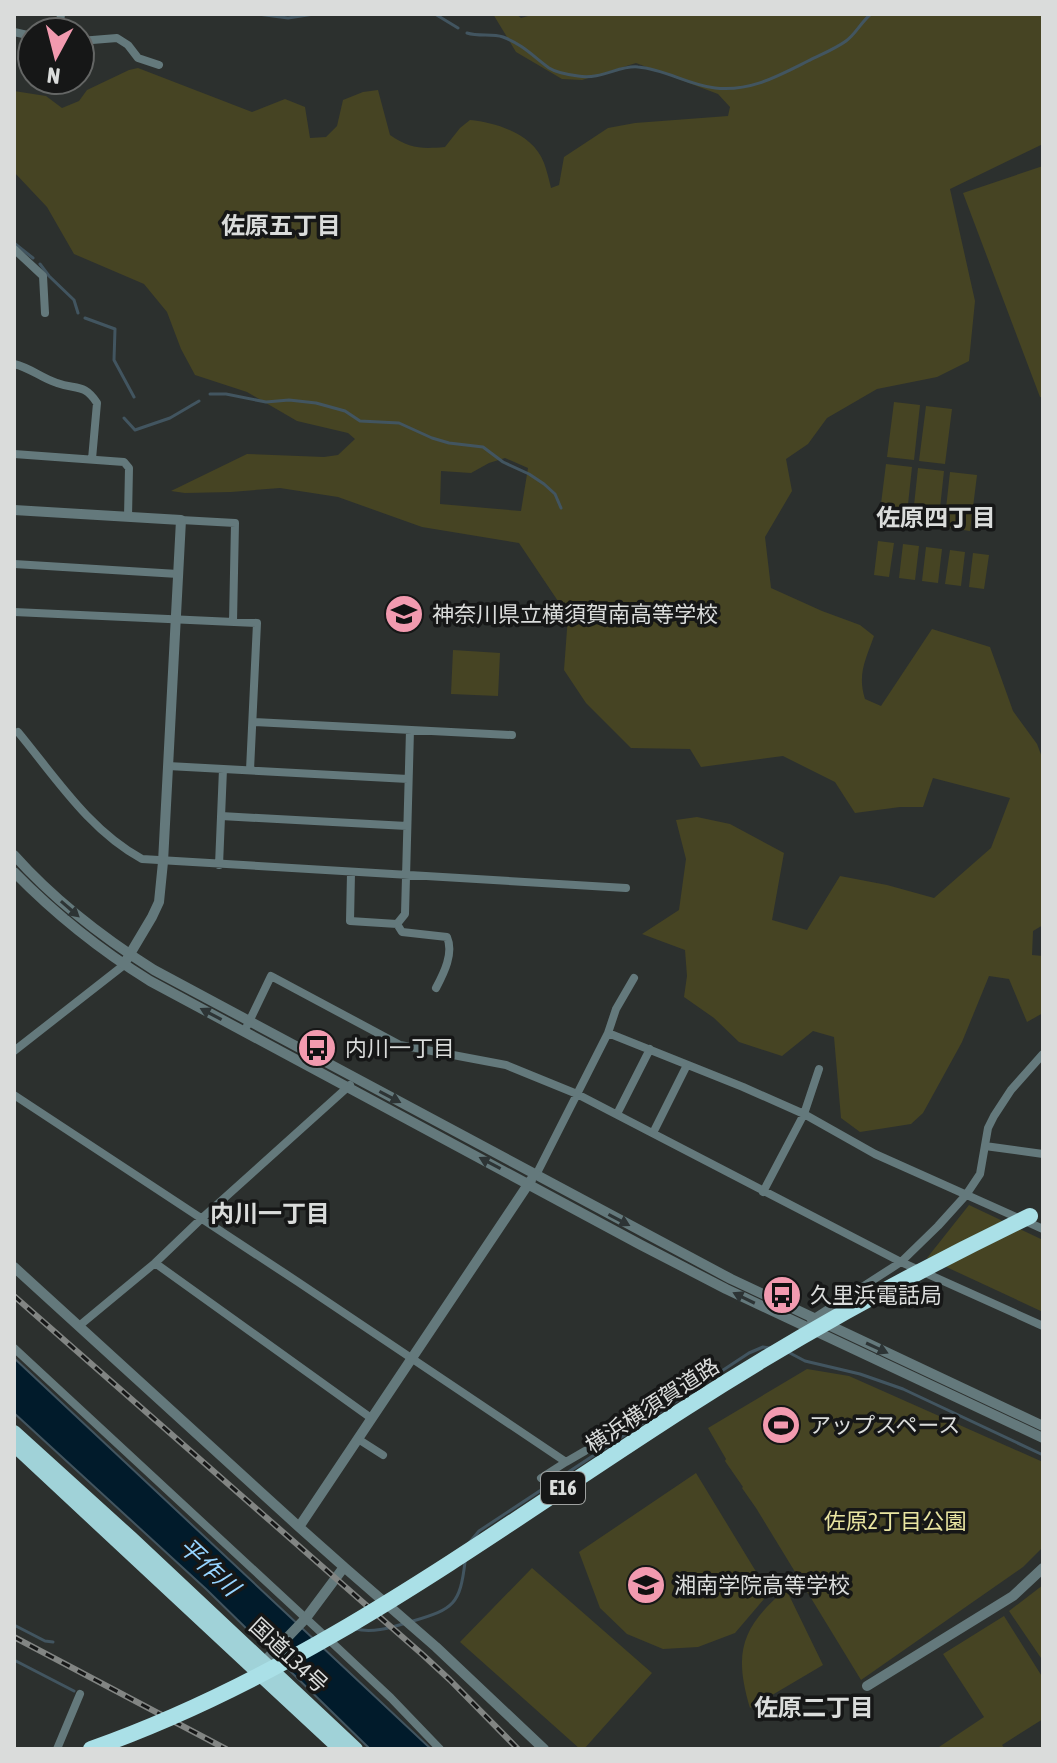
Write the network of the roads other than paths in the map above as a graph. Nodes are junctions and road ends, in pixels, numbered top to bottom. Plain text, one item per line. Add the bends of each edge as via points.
1 (96, 40) edge
2 (159, 65) dead end
3 (14, 249) edge
4 (45, 313) dead end
5 (14, 364) edge
6 (14, 454) edge
7 (92, 459) junction
8 (14, 510) edge
9 (128, 517) junction
10 (181, 520) junction
11 (14, 564) edge
12 (178, 574) junction
13 (14, 612) edge
14 (176, 619) junction
15 (233, 622) junction
16 (254, 722) junction
17 (15, 730) edge
18 (410, 730) junction
19 (512, 735) dead end
20 (168, 766) junction
21 (223, 769) junction
22 (250, 770) junction
23 (408, 779) junction
24 (221, 816) junction
25 (407, 826) junction
26 (14, 855) edge
27 (163, 862) junction
28 (219, 865) junction
29 (14, 872) edge
30 (351, 873) junction
31 (405, 876) junction
32 (626, 888) dead end
33 (397, 924) junction
34 (127, 960) junction
35 (634, 978) dead end
36 (436, 988) dead end
37 (246, 1027) junction
38 (608, 1033) junction
39 (650, 1049) junction
40 (14, 1051) edge
41 (1043, 1054) edge
42 (687, 1065) junction
43 (819, 1069) dead end
44 (357, 1080) junction
45 (348, 1087) junction
46 (577, 1094) junction
47 (14, 1095) edge
48 (617, 1114) junction
49 (804, 1114) junction
50 (653, 1133) junction
51 (985, 1146) junction
52 (1043, 1154) edge
53 (532, 1179) junction
54 (763, 1192) junction
55 (966, 1195) junction
56 (201, 1219) junction
57 (1035, 1222) edge
58 (901, 1262) junction
59 (155, 1263) junction
60 (14, 1267) edge
61 (809, 1323) junction
62 (79, 1326) junction
63 (1043, 1326) edge
64 (14, 1348) edge
65 (411, 1358) junction
66 (371, 1418) junction
67 (1043, 1426) edge
68 (14, 1432) edge
69 (1043, 1438) edge
70 (358, 1439) junction
71 (14, 1445) edge
72 (585, 1451) dead end
73 (383, 1455) dead end
74 (566, 1462) junction
75 (541, 1478) dead end
76 (299, 1527) junction
77 (344, 1567) junction
78 (1043, 1568) edge
79 (303, 1620) junction
80 (263, 1663) junction
81 (867, 1686) dead end
82 (80, 1694) dead end
83 (57, 1749) edge
84 (91, 1749) edge
85 (109, 1749) edge
86 (340, 1749) edge
87 (356, 1749) edge
88 (440, 1749) edge
89 (544, 1749) edge

1 - 2 street via 117,38 138,58
3 - 4 street via 43,276
5 - 7 street via 90,393 97,403
6 - 7 street
7 - 9 street via 124,462 129,468
8 - 9 street
9 - 10 street
10 - 12 street
10 - 15 street via 235,523
11 - 12 street
12 - 14 street
13 - 14 street
14 - 15 street
14 - 20 street
15 - 16 street via 257,623
16 - 18 street
16 - 22 street
17 - 27 street via 92,823 123,849
18 - 19 street
18 - 23 street
20 - 21 street
20 - 27 street
21 - 22 street
21 - 24 street
22 - 23 street
23 - 25 street
24 - 25 street
24 - 28 street
25 - 31 street
26 -> 34 street
27 - 28 street
27 - 34 street via 159,902
28 - 30 street
29 - 34 street via 73,927
30 - 31 street
30 - 33 street via 350,921
31 - 32 street
31 - 33 street via 405,914
33 - 36 street via 402,932 447,937 451,946
34 - 37 street
34 - 40 street
35 - 38 street
37 - 44 street
37 - 45 street
37 - 46 street via 271,976 400,1045 506,1065
38 - 39 street
38 - 46 street
39 - 42 street
39 - 48 street
41 - 51 street via 994,1116
42 - 49 street
42 - 50 street
43 - 49 street
44 - 45 street
44 -> 53 street
53 -> 45 street
45 - 56 street
46 - 48 street
46 - 53 street
47 - 56 street
48 - 50 street
49 - 54 street
49 - 55 street via 875,1154
50 - 54 street
51 - 52 street
51 - 55 street via 980,1174
53 - 61 street via 655,1252
53 - 65 street
54 - 58 street
55 - 57 street
55 - 58 street
56 - 59 street
56 - 65 street
57 - 84 highway, 横浜横須賀道路 / E16, bridge via 912,1275 758,1363 303,1653 213,1699
57 - 85 highway, 横浜横須賀道路 / E16 via 763,1368 328,1647 221,1703
58 - 61 street
58 - 63 street
59 - 62 street
59 - 66 street
60 - 62 street
61 -> 67 street
61 - 69 street
62 - 76 street
64 - 79 street
65 - 66 street
65 - 74 street
66 - 70 street
68 - 80 highway, 国道134号
70 - 73 street
70 - 76 street
71 - 80 highway, 国道134号
72 - 74 street
74 - 75 street
76 - 77 street
77 - 79 street
77 - 89 street
78 - 81 street via 1013,1596
79 - 80 street
79 - 88 street
80 - 86 highway, 国道134号
80 - 87 highway, 国道134号
82 - 83 street

